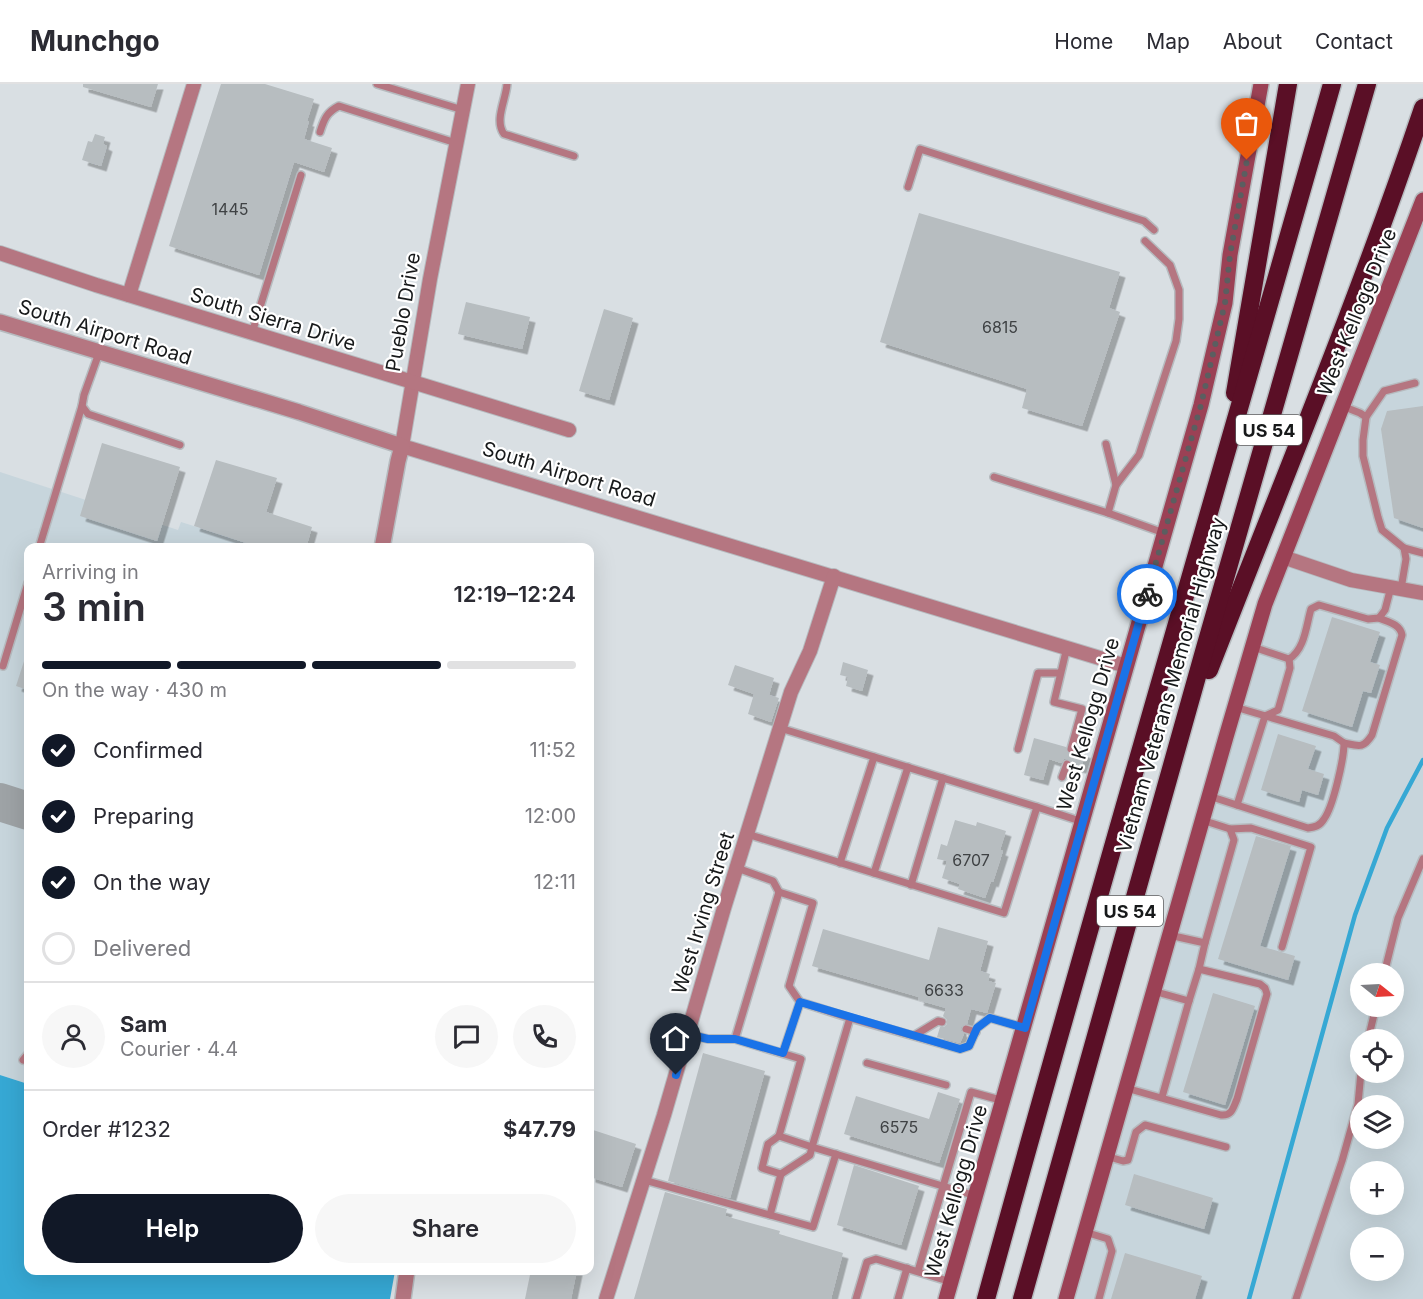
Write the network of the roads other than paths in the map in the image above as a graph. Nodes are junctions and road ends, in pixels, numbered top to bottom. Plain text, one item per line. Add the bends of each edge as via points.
1 (194, 84) edge
2 (377, 84) edge
3 (468, 84) edge
4 (507, 84) edge
5 (1261, 84) edge
6 (1288, 84) edge
7 (1332, 84) edge
8 (1367, 84) edge
9 (1423, 108) edge
10 (463, 110) junction
11 (1423, 128) edge
12 (320, 132) dead end
13 (456, 143) junction
14 (574, 156) dead end
15 (301, 175) dead end
16 (1398, 181) junction
17 (908, 187) dead end
18 (1423, 200) edge
19 (1154, 230) dead end
20 (1145, 241) dead end
21 (0, 253) edge
22 (129, 295) junction
23 (0, 322) edge
24 (252, 333) junction
25 (99, 353) junction
26 (412, 381) junction
27 (1415, 382) dead end
28 (82, 406) junction
29 (1342, 406) junction
30 (1366, 417) junction
31 (569, 430) dead end
32 (1106, 444) dead end
33 (180, 445) dead end
34 (402, 446) junction
35 (1227, 453) junction
36 (994, 477) dead end
37 (1116, 485) junction
38 (1108, 513) junction
39 (1164, 533) junction
40 (41, 543) edge
41 (383, 543) edge
42 (1404, 548) junction
43 (1423, 553) edge
44 (1284, 557) junction
45 (834, 576) junction
46 (1396, 588) junction
47 (1423, 593) edge
48 (24, 596) edge
49 (1379, 618) junction
50 (1067, 647) junction
51 (1252, 647) junction
52 (1289, 659) junction
53 (3, 666) dead end
54 (1126, 666) junction
55 (1060, 673) junction
56 (1234, 707) junction
57 (1265, 716) junction
58 (780, 729) junction
59 (1344, 744) junction
60 (1018, 749) dead end
61 (1071, 749) dead end
62 (874, 757) junction
63 (1067, 764) dead end
64 (908, 767) junction
65 (1169, 775) junction
66 (1062, 777) dead end
67 (943, 778) junction
68 (1209, 796) junction
69 (1237, 805) junction
70 (1037, 807) junction
71 (1202, 820) junction
72 (1083, 822) junction
73 (1230, 829) junction
74 (747, 834) junction
75 (1423, 859) edge
76 (840, 863) junction
77 (737, 868) junction
78 (874, 873) junction
79 (911, 885) junction
80 (779, 892) junction
81 (1169, 935) junction
82 (1205, 943) junction
83 (1282, 947) dead end
84 (1387, 963) edge
85 (1199, 969) junction
86 (1153, 991) junction
87 (1189, 1001) junction
88 (800, 1002) junction
89 (850, 1018) junction
90 (942, 1022) dead end
91 (1025, 1028) junction
92 (966, 1029) dead end
93 (976, 1032) junction
94 (687, 1034) junction
95 (915, 1035) junction
96 (735, 1039) junction
97 (783, 1053) junction
98 (867, 1063) dead end
99 (1360, 1083) edge
100 (946, 1085) dead end
101 (1126, 1088) junction
102 (1162, 1097) junction
103 (1004, 1101) junction
104 (779, 1136) junction
105 (812, 1147) junction
106 (1226, 1147) dead end
107 (838, 1155) junction
108 (1106, 1156) junction
109 (781, 1174) junction
110 (644, 1180) junction
111 (944, 1186) junction
112 (976, 1196) junction
113 (770, 1215) junction
114 (1085, 1232) junction
115 (907, 1268) junction
116 (918, 1271) junction
117 (406, 1275) edge
118 (951, 1282) junction
119 (403, 1299) edge
120 (606, 1299) edge
121 (856, 1299) edge
122 (898, 1299) edge
123 (946, 1299) edge
124 (986, 1299) edge
125 (1022, 1299) edge
126 (1066, 1299) edge
127 (1099, 1299) edge
128 (1296, 1299) edge

1 - 22 street
2 - 10 lane
3 - 10 street, Pueblo Drive
4 - 14 lane via 500,120 504,134
5 - 39 main road, West Kellogg Drive via 1225,303
6 - 35 highway
7 - 35 highway, Vietnam Veterans Memorial Highway / US 54
8 - 65 highway, Vietnam Veterans Memorial Highway / US 54
9 - 16 highway
10 - 13 street, Pueblo Drive
11 - 16 highway
12 - 13 lane via 330,110 339,106
13 - 26 street, Pueblo Drive
15 - 24 lane
16 - 65 highway via 1317,400
17 - 19 lane via 920,149 1144,221
18 - 29 main road, West Kellogg Drive
20 - 37 lane via 1170,265 1179,290 1179,319 1176,341 1139,455
21 - 22 street, South Sierra Drive
22 - 24 street, South Sierra Drive
23 - 25 street, South Airport Road
24 - 26 street, South Sierra Drive
25 - 28 lane
25 - 34 street, South Airport Road
26 - 31 street, South Sierra Drive
26 - 34 street, Pueblo Drive
27 - 30 lane via 1384,391
28 - 33 lane via 88,414
28 - 40 lane
29 - 30 lane
29 - 44 main road, West Kellogg Drive
30 - 42 lane via 1363,456 1378,517 1382,530
32 - 37 lane
34 - 41 street, Pueblo Drive
34 - 45 street, South Airport Road
35 - 124 highway, Vietnam Veterans Memorial Highway / US 54 via 1066,1006
36 - 38 lane
37 - 38 lane
38 - 39 lane
39 - 54 main road, West Kellogg Drive
42 - 43 lane
42 - 46 lane via 1406,560
44 - 46 street via 1351,580
44 - 51 main road, West Kellogg Drive
45 - 50 street, South Airport Road
45 - 58 street, West Irving Street
46 - 47 street
46 - 49 lane
48 - 53 lane
49 - 52 lane via 1368,619 1319,605 1311,609 1300,647
49 - 59 lane via 1395,625 1402,635 1372,735 1366,744
50 - 54 street, South Airport Road
50 - 55 lane
51 - 52 lane
51 - 56 main road, West Kellogg Drive
52 - 57 lane via 1278,710
54 - 72 main road, West Kellogg Drive
55 - 60 lane via 1038,673
55 - 61 lane via 1053,702 1082,709
56 - 57 lane
56 - 68 main road, West Kellogg Drive
57 - 59 lane via 1334,736
57 - 69 lane
58 - 62 lane
58 - 74 street, West Irving Street
59 - 69 lane via 1344,760 1326,818 1317,826 1308,828
62 - 64 lane
62 - 76 lane
63 - 66 lane
64 - 67 lane
64 - 78 lane
65 - 125 highway, Vietnam Veterans Memorial Highway / US 54
67 - 70 lane
67 - 79 lane
68 - 69 lane
68 - 71 main road, West Kellogg Drive
70 - 72 lane
70 - 79 lane via 1004,913
71 - 73 lane
71 - 81 main road, West Kellogg Drive
72 - 91 main road, West Kellogg Drive
73 - 82 lane via 1234,840
73 - 83 lane via 1251,828 1311,847
74 - 76 lane
74 - 77 street, West Irving Street
75 - 84 lane via 1398,918
76 - 78 lane
77 - 80 lane via 773,881
77 - 94 street, West Irving Street
78 - 79 lane
80 - 88 lane via 813,903 789,986
80 - 96 lane
81 - 82 lane
81 - 86 main road, West Kellogg Drive
82 - 85 lane
85 - 87 lane
85 - 102 lane via 1265,988 1260,1022 1230,1114 1221,1115
86 - 87 lane
86 - 101 main road, West Kellogg Drive
87 - 102 lane
88 - 89 lane
88 - 97 lane
89 - 95 lane
89 - 105 lane
90 - 95 lane
91 - 93 lane via 990,1018
91 - 103 main road, West Kellogg Drive
92 - 93 lane
93 - 95 lane via 969,1046 960,1049
94 - 96 lane
94 - 110 street, West Irving Street
96 - 97 lane
97 - 104 lane via 801,1059
98 - 100 lane
99 - 128 lane via 1359,1104
101 - 102 lane
101 - 108 main road, West Kellogg Drive
103 - 111 lane via 967,1091
103 - 112 main road, West Kellogg Drive
104 - 105 lane
104 - 109 lane via 768,1144 762,1168
105 - 107 lane
105 - 109 lane via 810,1155
106 - 108 lane via 1145,1125 1136,1132 1128,1160
107 - 111 lane
107 - 113 lane via 813,1227
108 - 114 main road, West Kellogg Drive
109 - 113 lane
110 - 113 lane
110 - 120 street, West Irving Street
111 - 112 lane
111 - 116 lane
112 - 118 main road, West Kellogg Drive
114 - 126 main road, West Kellogg Drive
114 - 127 lane via 1108,1239 1112,1251
115 - 116 lane
115 - 121 lane via 876,1259 867,1262
115 - 122 lane
116 - 118 lane
117 - 119 street
118 - 123 main road, West Kellogg Drive

